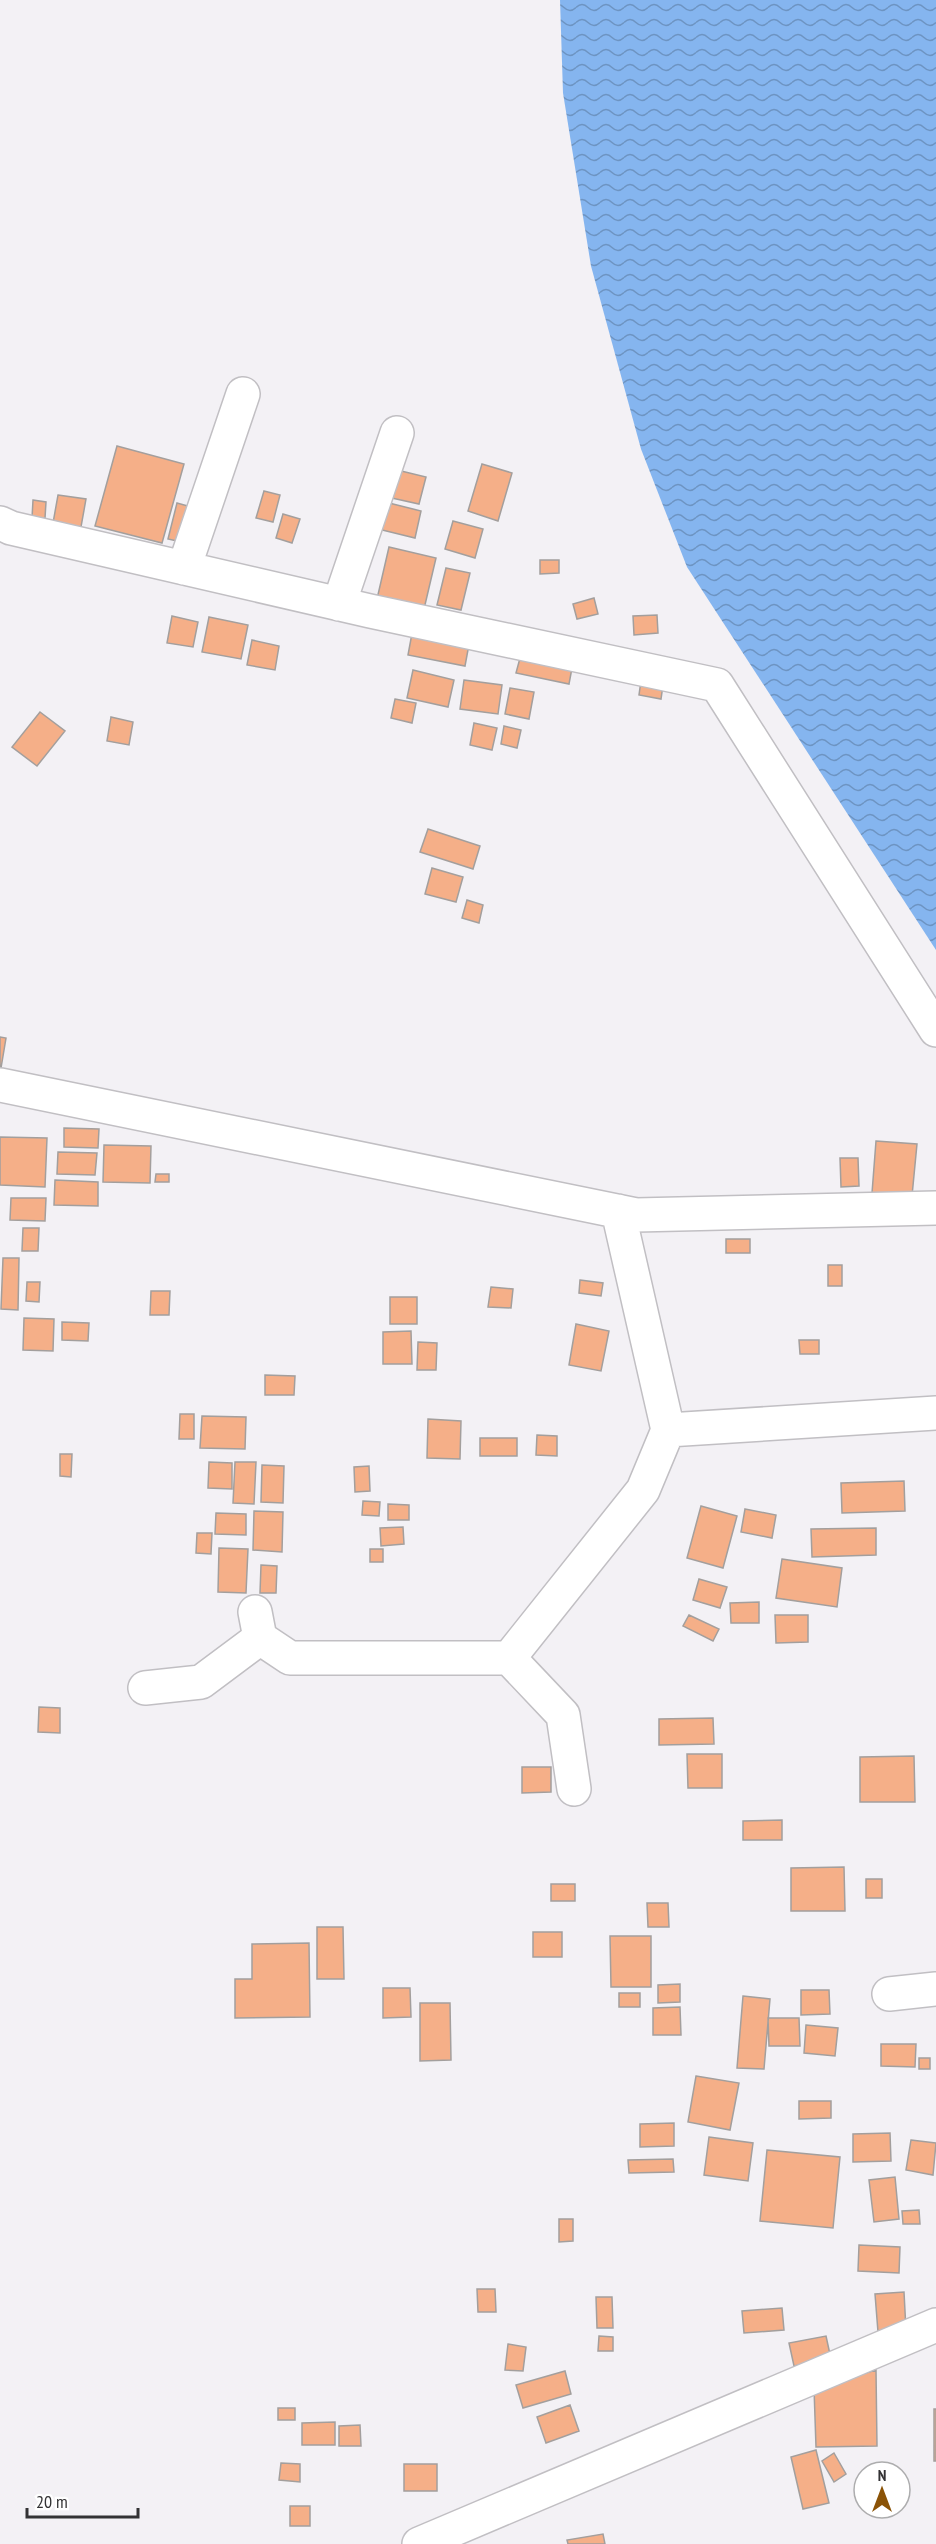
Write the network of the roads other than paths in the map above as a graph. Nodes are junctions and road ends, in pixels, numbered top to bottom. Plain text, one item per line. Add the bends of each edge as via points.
1 (243, 394) dead end
2 (397, 433) dead end
3 (0, 523) edge
4 (184, 568) junction
5 (339, 604) junction
6 (936, 1030) edge
7 (0, 1085) edge
8 (936, 1208) edge
9 (618, 1211) junction
10 (936, 1413) edge
11 (668, 1430) junction
12 (509, 1658) junction
13 (145, 1688) dead end
14 (574, 1789) dead end
15 (936, 1989) edge
16 (889, 1994) dead end
17 (936, 2325) edge
18 (419, 2544) edge

1 - 4 street
2 - 5 street
3 - 4 street
4 - 5 street
5 - 6 street via 717,685
7 - 9 street
8 - 9 street via 636,1215
9 - 11 street
10 - 11 street
11 - 12 street via 643,1490
12 - 13 street via 290,1658 257,1625 201,1682
12 - 14 street via 563,1715
15 - 16 street
17 - 18 street

